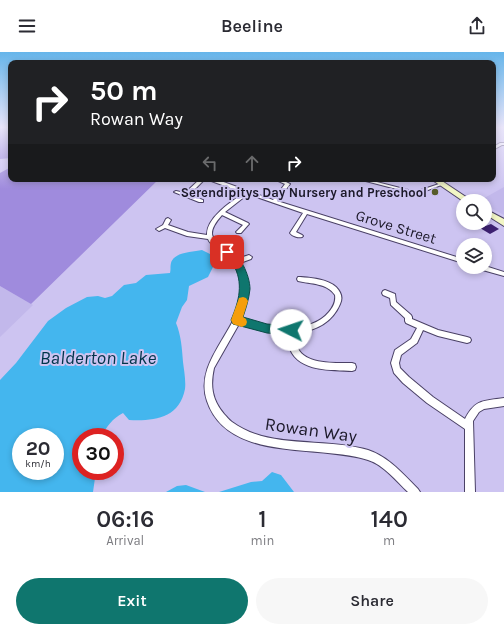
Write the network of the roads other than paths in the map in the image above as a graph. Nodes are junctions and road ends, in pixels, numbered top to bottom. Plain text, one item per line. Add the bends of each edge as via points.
1 (200, 182) edge
2 (219, 182) edge
3 (283, 182) edge
4 (372, 182) edge
5 (439, 182) edge
6 (288, 184) junction
7 (442, 184) junction
8 (294, 185) dead end
9 (176, 192) dead end
10 (247, 193) junction
11 (457, 194) edge
12 (186, 195) junction
13 (201, 201) dead end
14 (274, 202) junction
15 (222, 212) junction
16 (306, 212) junction
17 (492, 215) edge
18 (504, 223) edge
19 (158, 229) dead end
20 (240, 232) dead end
21 (300, 236) dead end
22 (209, 237) junction
23 (249, 258) dead end
24 (456, 260) edge
25 (236, 262) junction
26 (492, 270) edge
27 (504, 274) edge
28 (300, 278) dead end
29 (385, 293) dead end
30 (237, 320) junction
31 (421, 326) junction
32 (291, 330) junction
33 (467, 340) dead end
34 (348, 369) dead end
35 (504, 402) edge
36 (468, 426) junction
37 (414, 492) edge
38 (470, 492) edge

1 - 12 street
2 - 10 street, Grove Street
3 - 6 street
4 - 7 street via 412,192
5 - 7 main road
6 - 8 street
6 - 14 street
7 - 11 main road
9 - 12 street
10 - 14 street, Grove Street
10 - 15 street
12 - 13 street
14 - 16 street, Grove Street
15 - 20 street via 246,224
15 - 22 street via 210,227
16 - 21 street via 293,233
16 - 24 street, Grove Street
17 - 18 main road
19 - 22 street via 167,223 187,234
22 - 25 street, Rowan Way
23 - 25 street
25 - 30 street, Rowan Way via 244,280 245,290
26 - 27 street
28 - 32 street via 308,284 330,287 338,294 338,300 331,316 321,323
29 - 31 street via 393,296 393,303 409,317 408,321
30 - 32 street via 267,328
30 - 37 street, Rowan Way via 209,374 208,393 211,404 220,418 258,439 353,450 369,455 383,461
31 - 33 street
31 - 36 street via 414,341 398,353 395,363 397,370 430,400
32 - 34 street via 294,349 298,355 318,365
35 - 36 street via 482,405 473,413
36 - 38 street

